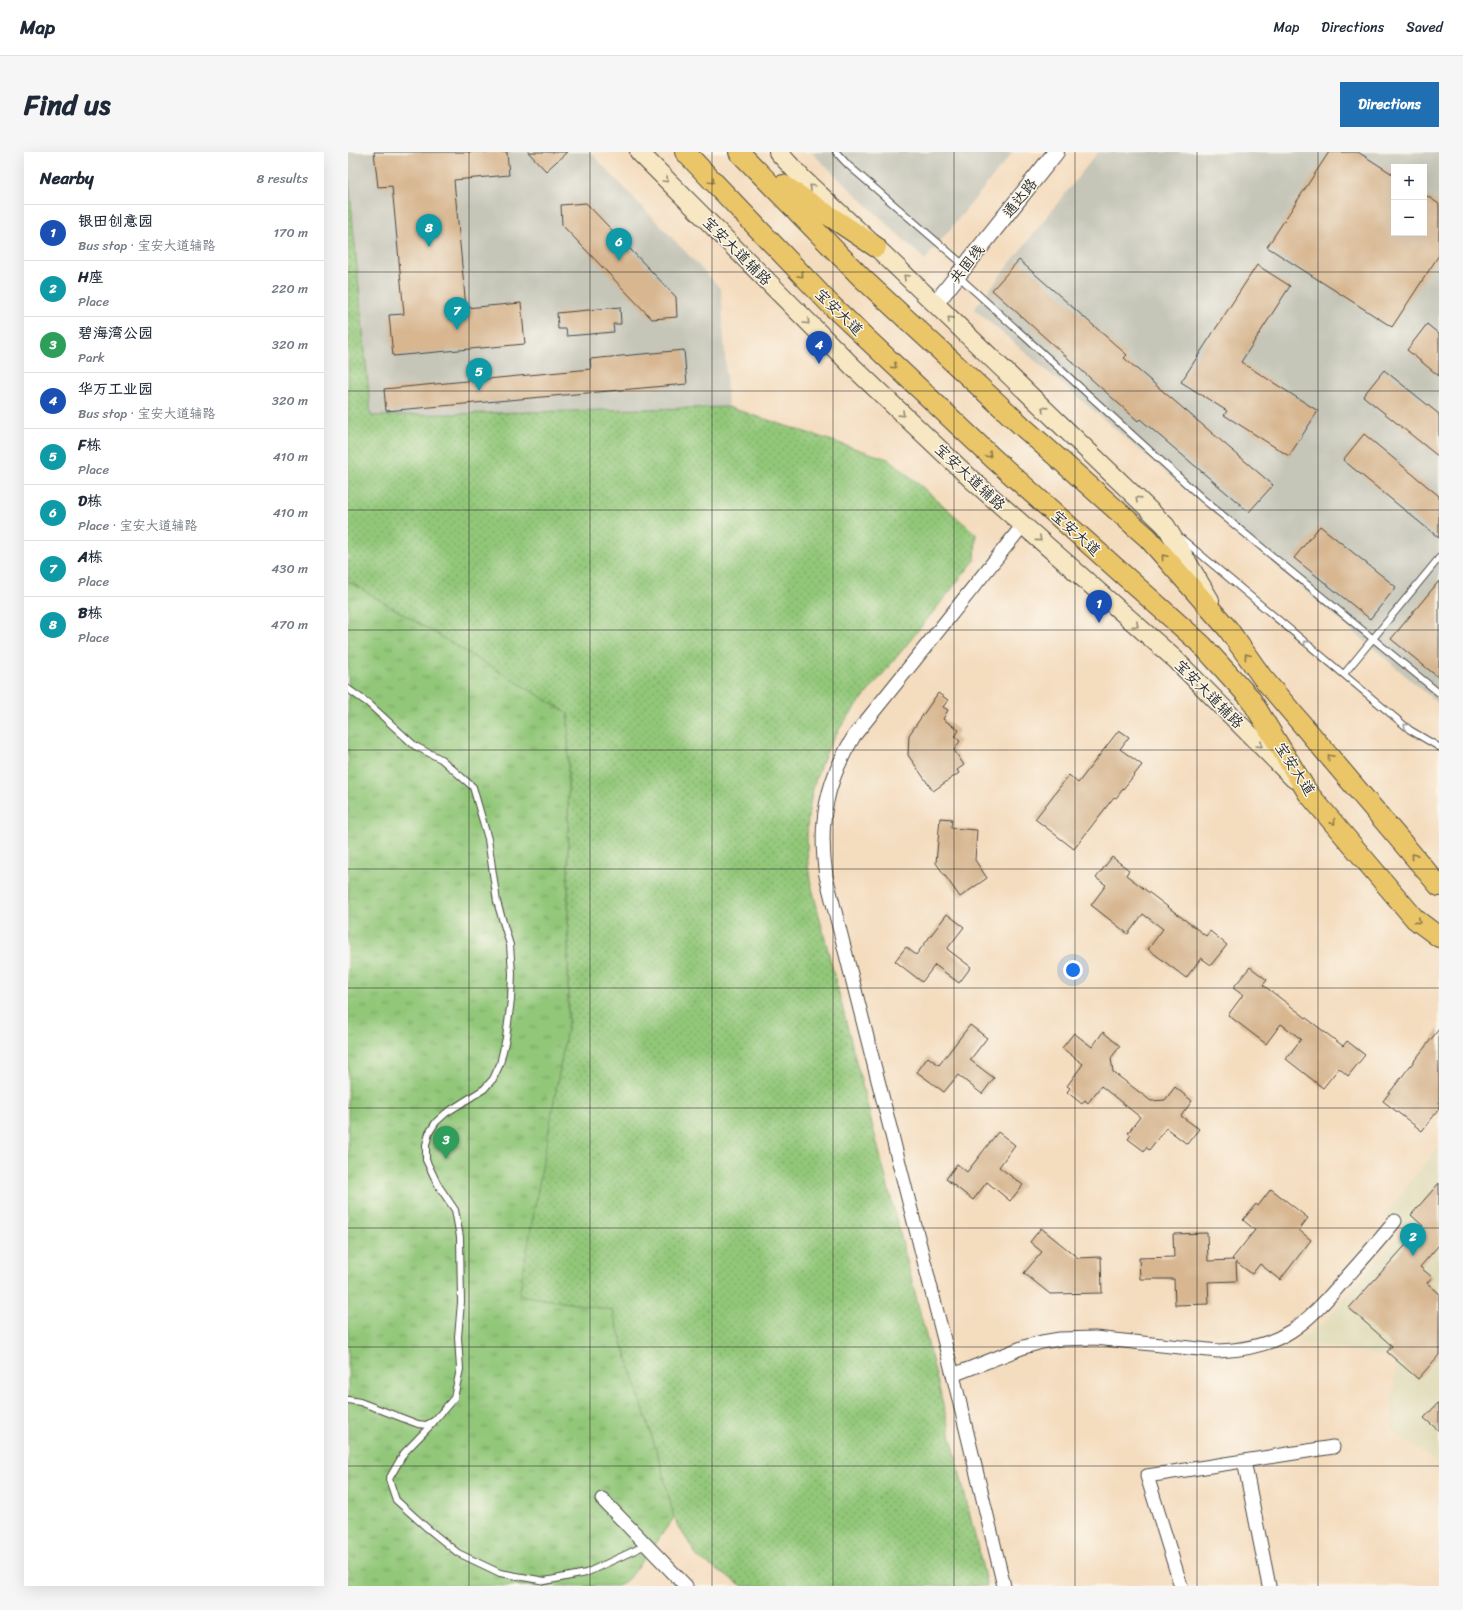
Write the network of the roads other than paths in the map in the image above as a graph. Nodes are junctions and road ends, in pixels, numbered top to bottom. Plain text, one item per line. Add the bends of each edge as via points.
1 (639, 152) edge
2 (685, 152) edge
3 (778, 152) edge
4 (836, 152) edge
5 (1056, 152) edge
6 (743, 157) edge
7 (999, 225) joint
8 (876, 247) junction
9 (961, 271) junction
10 (934, 304) junction
11 (1023, 525) junction
12 (1166, 526) junction
13 (1439, 558) edge
14 (1228, 629) junction
15 (1373, 638) junction
16 (1344, 674) junction
17 (348, 690) edge
18 (1439, 693) edge
19 (1439, 747) edge
20 (1308, 793) junction
21 (1439, 886) edge
22 (1439, 937) edge
23 (1395, 1221) dead end
24 (953, 1375) junction
25 (348, 1400) edge
26 (435, 1420) junction
27 (1333, 1448) dead end
28 (1244, 1461) junction
29 (602, 1499) dead end
30 (646, 1544) junction
31 (686, 1586) edge
32 (1004, 1586) edge
33 (1181, 1586) edge
34 (1269, 1586) edge

1 -> 11 main road, 宝安大道辅路 via 853,367 970,479
2 -> 20 main road, 宝安大道 via 830,305 994,459 1202,645 1250,698
8 -> 3 main road
4 - 9 lane
5 - 7 street, 通达路
6 - 8 main road
14 -> 6 main road, 宝安大道 via 1148,538 862,278
7 - 9 street, 共固线
10 -> 8 main road
9 - 10 street, 共固线
9 - 15 lane via 1203,499
12 -> 10 main road
11 -> 20 main road, 宝安大道辅路 via 1176,660
11 - 24 street via 854,736 837,769 823,822 826,876
12 - 14 main road
16 -> 12 lane
13 - 15 lane
21 -> 14 main road, 宝安大道 via 1262,677
15 - 16 lane
15 - 18 lane
19 -> 16 lane via 1410,730
17 - 26 lane via 368,703 415,746 441,759 473,788 488,839 497,902 510,945 511,1000 500,1064 484,1090 436,1122 426,1145 426,1160 438,1185 455,1210 460,1237 460,1369 454,1398
20 -> 22 main road, 宝安大道 via 1415,918
23 - 24 street via 1315,1313 1291,1331 1263,1344 1218,1351 1095,1338 1060,1339 1024,1348
24 - 32 street
25 - 26 lane via 418,1424 426,1425
26 - 30 lane via 404,1453 389,1479 396,1500 458,1553 500,1573 545,1582 586,1573
27 - 28 street
28 - 33 street via 1146,1476
28 - 34 street
29 - 30 street
30 - 31 street

